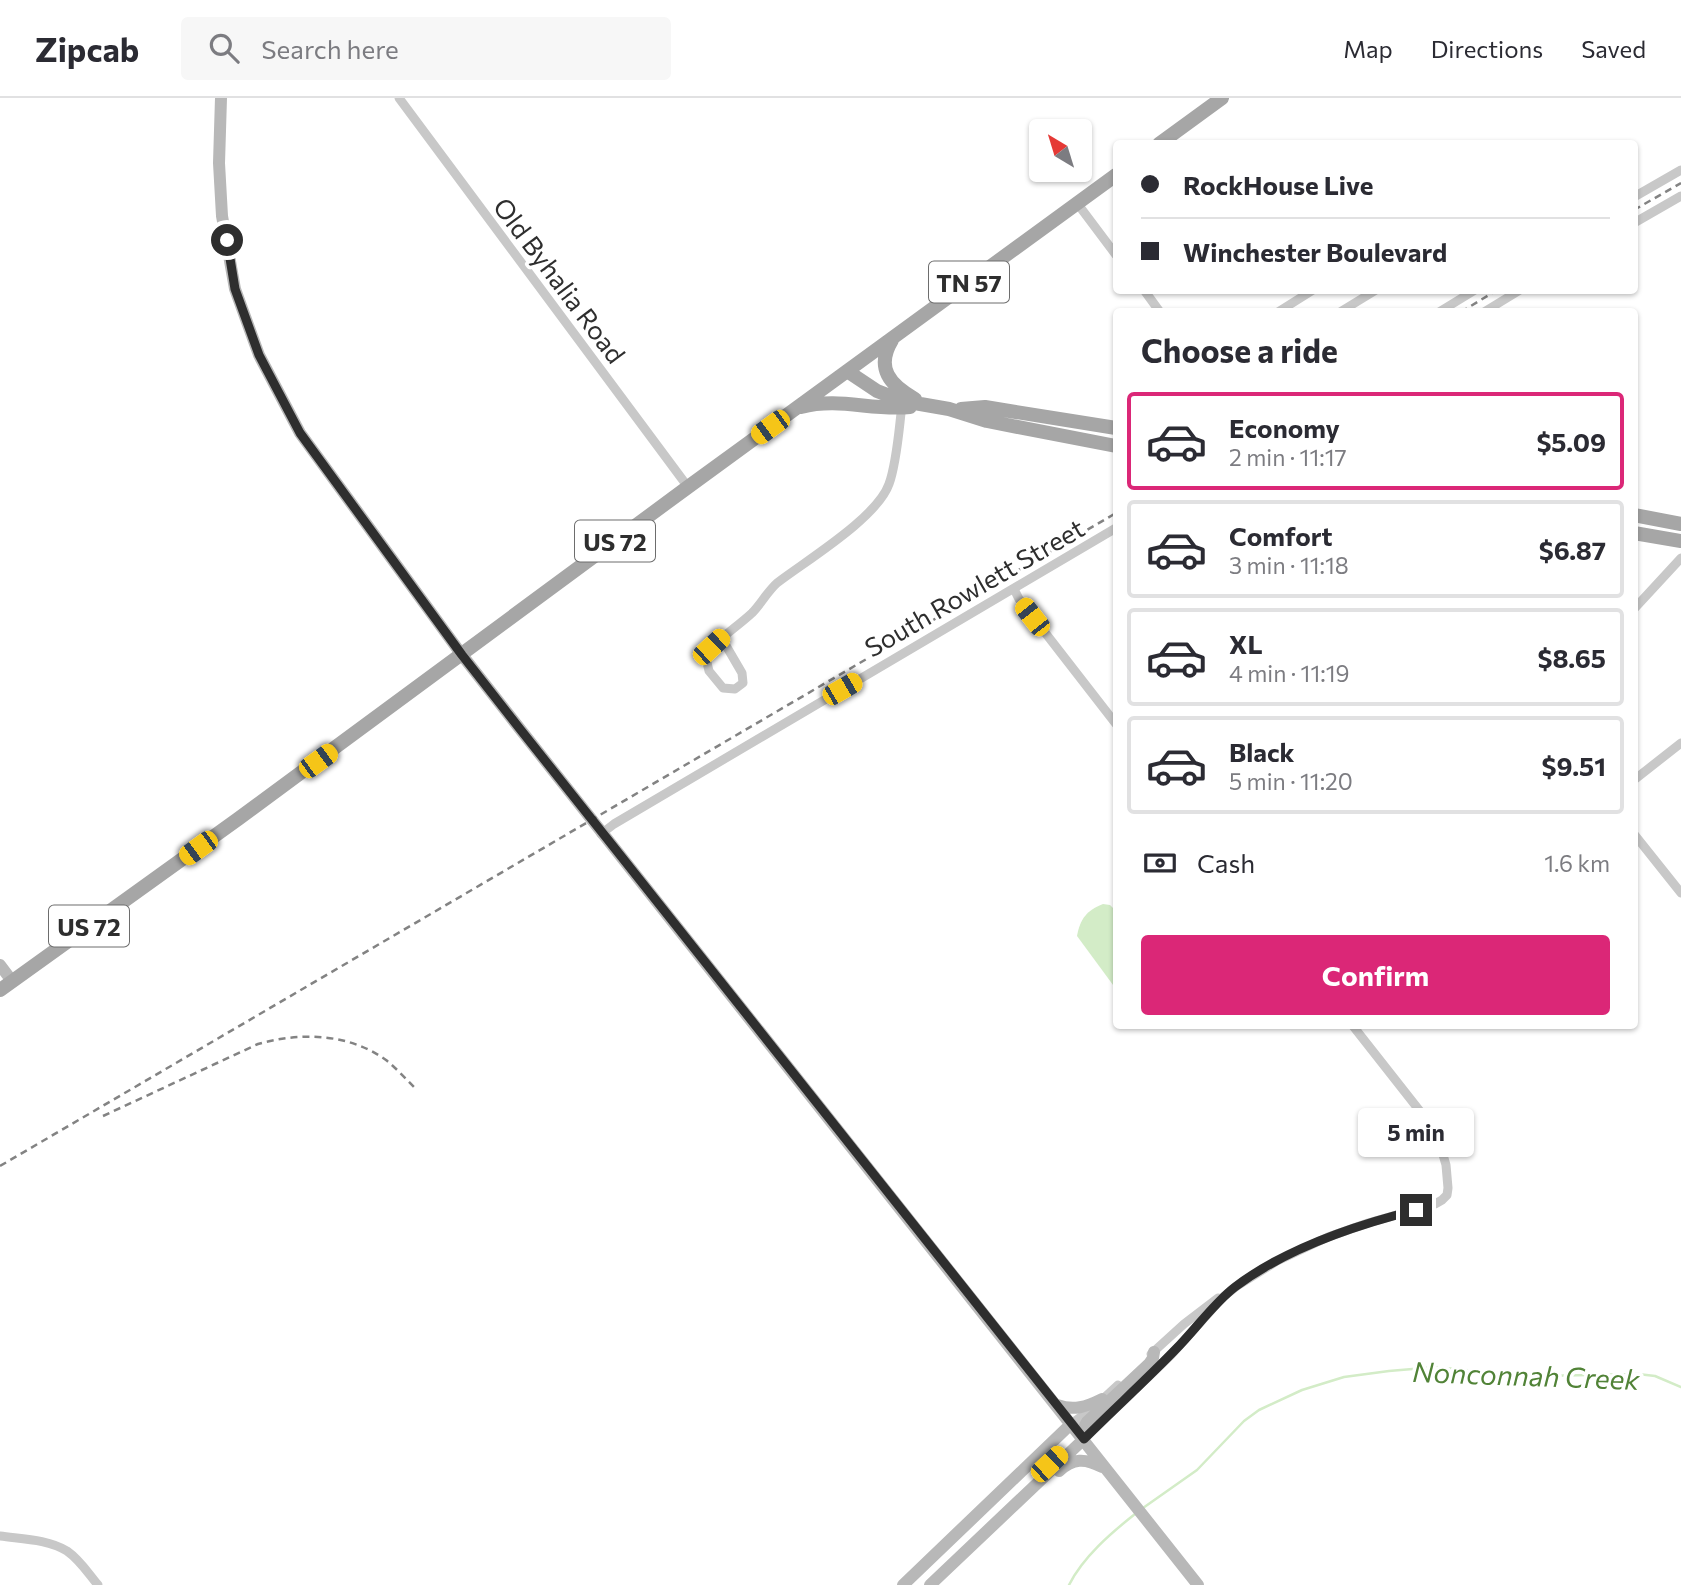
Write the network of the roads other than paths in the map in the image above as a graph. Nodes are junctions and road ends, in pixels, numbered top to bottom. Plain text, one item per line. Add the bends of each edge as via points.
1 (220, 98) edge
2 (398, 98) edge
3 (1222, 98) edge
4 (1164, 140) edge
5 (1681, 170) edge
6 (1113, 177) edge
7 (1638, 195) edge
8 (1681, 197) edge
9 (1077, 204) junction
10 (1638, 221) edge
11 (1113, 251) edge
12 (1307, 294) edge
13 (1369, 294) edge
14 (1468, 294) edge
15 (1513, 294) edge
16 (1284, 308) edge
17 (1347, 308) edge
18 (1446, 308) edge
19 (1491, 308) edge
20 (894, 337) junction
21 (848, 371) junction
22 (903, 400) junction
23 (795, 409) junction
24 (949, 410) junction
25 (1113, 428) edge
26 (1113, 445) edge
27 (688, 487) junction
28 (1638, 517) edge
29 (1681, 524) edge
30 (1113, 530) edge
31 (1638, 534) edge
32 (1681, 541) edge
33 (1681, 558) edge
34 (1014, 589) junction
35 (1638, 605) edge
36 (721, 638) junction
37 (462, 655) junction
38 (1113, 720) edge
39 (1681, 743) edge
40 (1638, 777) edge
41 (601, 834) junction
42 (1638, 839) edge
43 (1679, 887) edge
44 (0, 965) edge
45 (6, 986) edge
46 (1355, 1029) edge
47 (1223, 1297) junction
48 (1154, 1352) junction
49 (1102, 1399) junction
50 (1056, 1405) junction
51 (1072, 1423) junction
52 (1084, 1439) junction
53 (1108, 1471) junction
54 (987, 1532) junction
55 (0, 1536) edge
56 (930, 1560) junction
57 (934, 1582) edge
58 (98, 1585) edge
59 (903, 1585) edge
60 (1198, 1585) edge

1 - 37 main road via 222,216 235,289 259,355 300,433
2 - 27 street, Old Byhalia Road
3 - 4 main road
5 - 7 street
6 - 9 main road, TN 57
8 - 10 street
9 - 11 street
9 - 20 main road, TN 57
12 - 16 street
13 - 17 street
14 - 18 street
15 - 19 street
20 - 21 main road, TN 57
20 - 22 main road via 886,368
21 - 22 main road, US 72 via 877,391
21 - 23 main road, US 72
22 - 23 main road, US 72 via 885,408 832,402
22 - 24 main road, US 72
22 - 36 street via 889,485 874,508 777,583 754,611
23 - 27 main road, US 72
24 - 25 main road, US 72 via 985,407
24 - 26 main road, US 72
27 - 37 main road, US 72
28 - 29 main road
30 - 34 street, South Rowlett Street
31 - 32 main road
33 - 35 street
34 - 38 street
34 - 41 street, South Rowlett Street
36 - 36 street via 742,673 743,683 735,689 723,688 709,671 705,654
37 - 41 main road
37 - 45 main road, US 72
39 - 40 street
41 - 50 main road
42 - 43 street
44 - 45 main road
46 - 47 street via 1439,1141 1447,1195 1435,1204 1328,1237 1257,1273
47 - 48 street via 1202,1309
47 - 52 street
48 - 49 street
48 - 52 main road via 1149,1364 1087,1422
49 - 50 main road via 1081,1408
49 - 51 street
50 - 51 main road
51 - 52 main road
51 - 54 main road via 1071,1443 1012,1500
51 - 56 main road
52 - 53 main road
52 - 54 main road
53 - 54 main road via 1090,1461 1065,1465
53 - 60 main road
54 - 57 main road
55 - 58 street via 61,1548 78,1560
56 - 57 main road
56 - 59 main road

